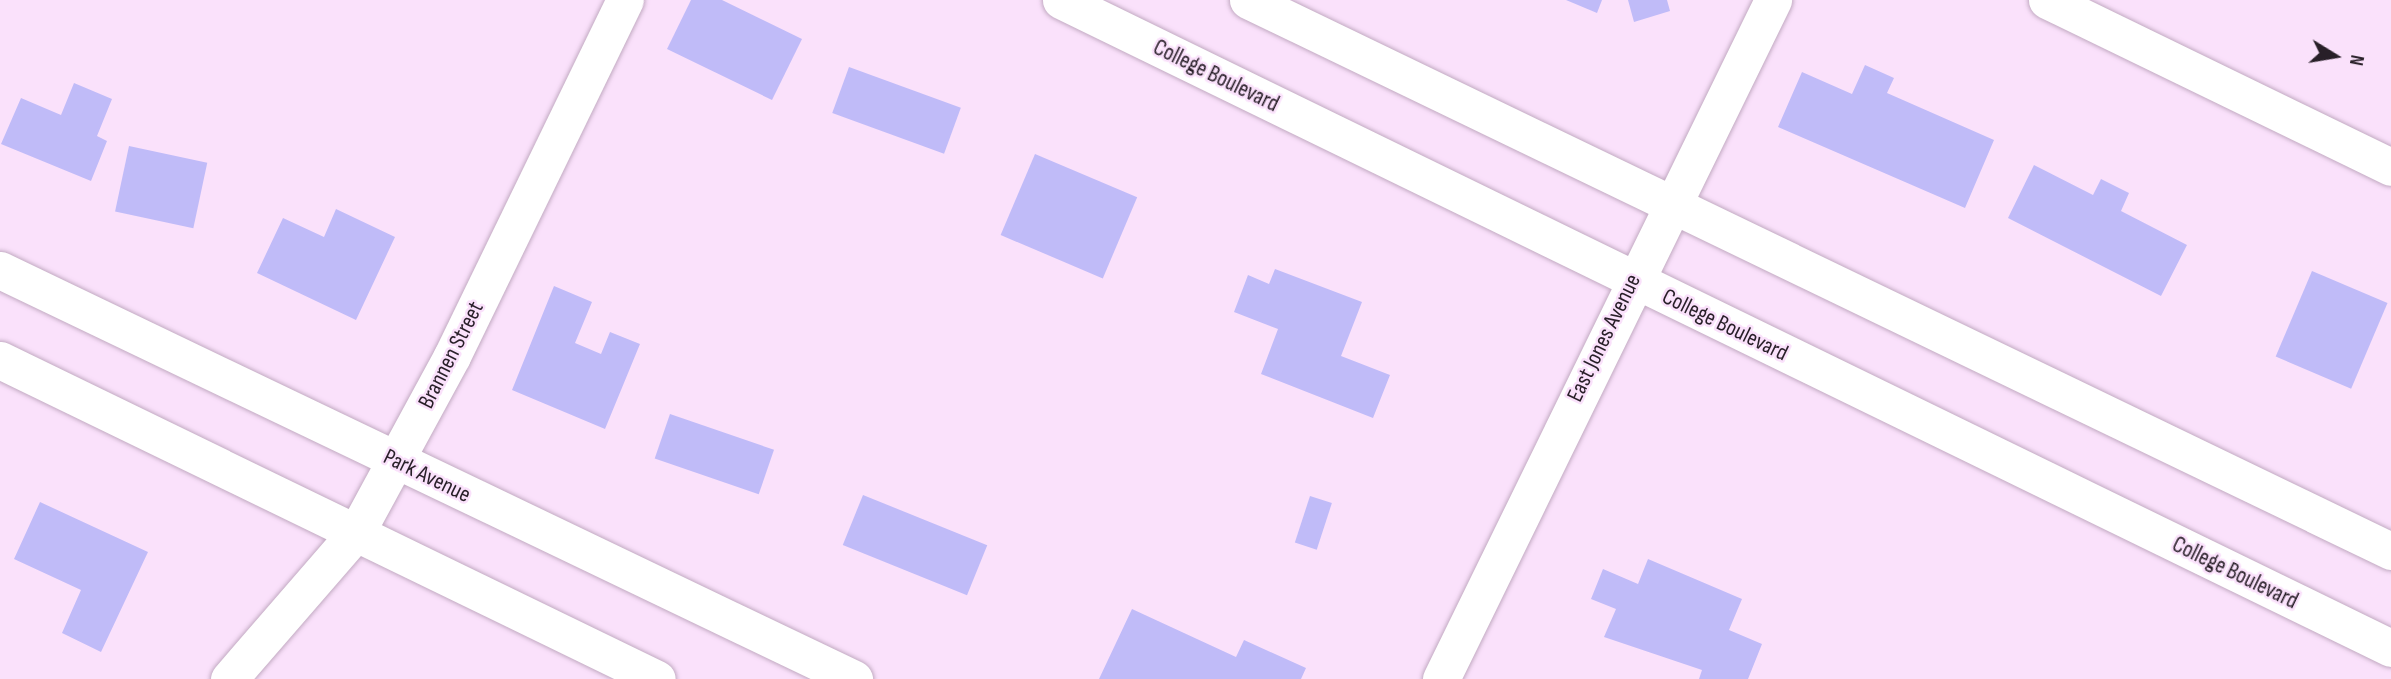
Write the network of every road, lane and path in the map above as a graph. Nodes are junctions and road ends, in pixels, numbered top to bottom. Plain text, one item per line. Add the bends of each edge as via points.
1 (625, 0) edge
2 (1061, 0) edge
3 (1248, 0) edge
4 (1773, 0) edge
5 (2047, 0) edge
6 (2391, 167) edge
7 (1670, 205) junction
8 (0, 270) edge
9 (1632, 280) junction
10 (0, 360) edge
11 (395, 460) junction
12 (357, 531) junction
13 (2391, 551) edge
14 (2391, 648) edge
15 (229, 679) edge
16 (657, 679) edge
17 (854, 679) edge
18 (1441, 679) edge

1 - 11 street, Brannen Street
2 - 9 street, College Boulevard
3 - 7 street
4 - 7 street, East Jones Avenue
5 - 6 street
7 - 9 street, East Jones Avenue
7 - 13 street
8 - 11 street, Park Avenue
9 - 14 street, College Boulevard
9 - 18 street, East Jones Avenue
10 - 12 street
11 - 12 street, Brannen Street
11 - 17 street, Park Avenue
12 - 15 street, Brannen Street
12 - 16 street

